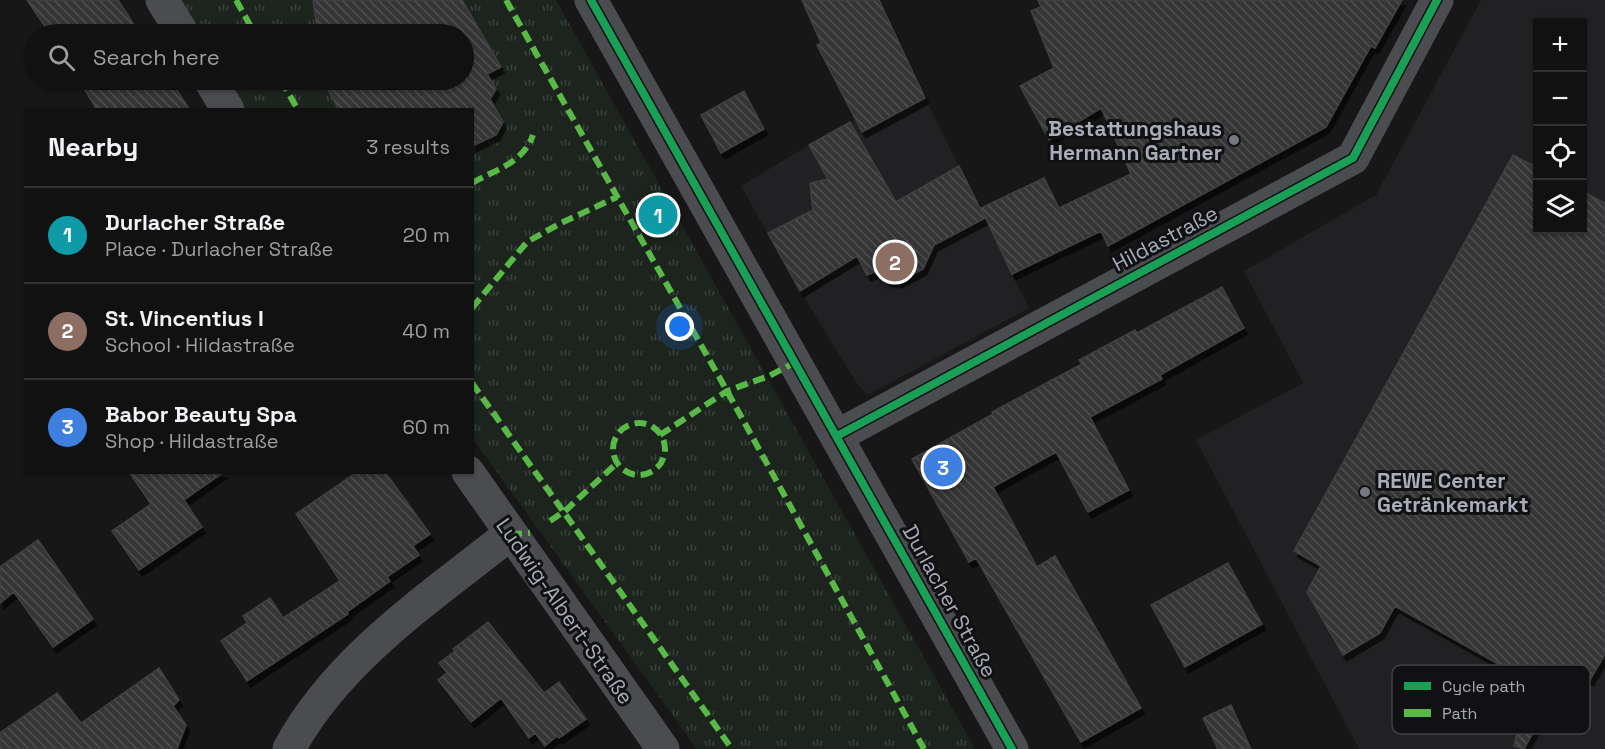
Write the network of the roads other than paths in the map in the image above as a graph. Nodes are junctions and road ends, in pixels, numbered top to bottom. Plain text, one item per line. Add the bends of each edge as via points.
1 (162, 0) edge
2 (591, 0) edge
3 (1437, 0) edge
4 (177, 24) edge
5 (216, 90) edge
6 (227, 108) edge
7 (837, 436) junction
8 (469, 474) edge
9 (510, 534) junction
10 (289, 749) edge
11 (663, 749) edge
12 (1012, 749) edge

1 - 4 street
2 - 7 street, Durlacher Straße
3 - 7 street, Hildastraße via 1353,158
5 - 6 street
7 - 12 street, Durlacher Straße
8 - 9 street, Ludwig-Albert-Straße
9 - 10 street via 374,642 340,676
9 - 11 street, Ludwig-Albert-Straße

